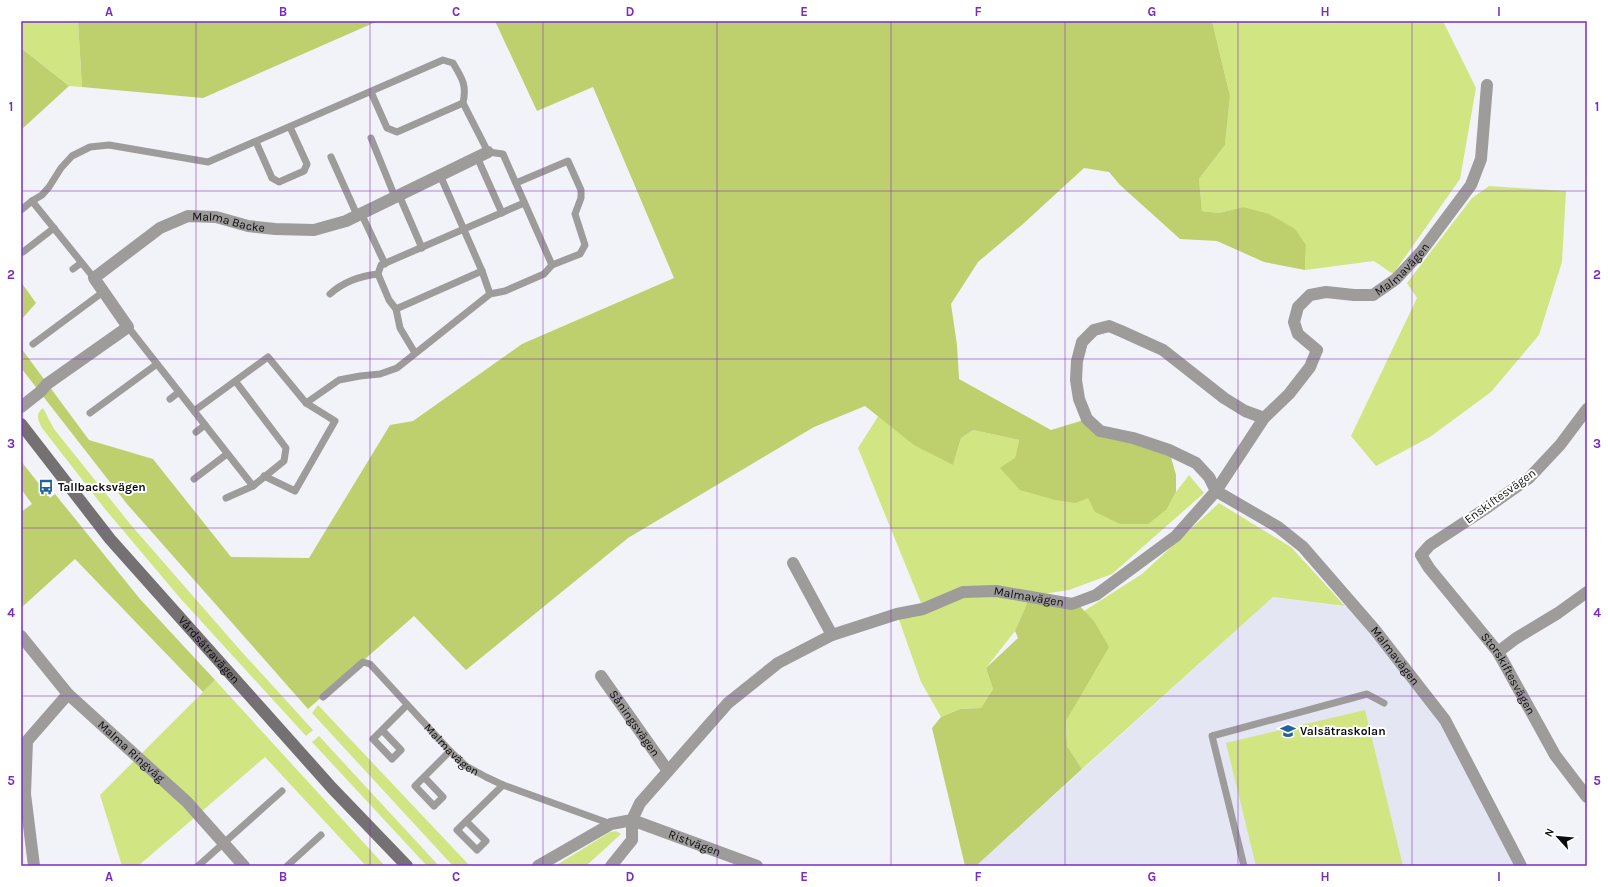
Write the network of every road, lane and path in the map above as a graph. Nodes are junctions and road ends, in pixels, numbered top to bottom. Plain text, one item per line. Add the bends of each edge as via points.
1 (1487, 85) dead end
2 (371, 92) junction
3 (463, 103) junction
4 (290, 127) junction
5 (371, 138) dead end
6 (256, 142) junction
7 (483, 155) junction
8 (331, 157) dead end
9 (440, 175) junction
10 (516, 183) junction
11 (397, 196) junction
12 (32, 201) junction
13 (524, 203) junction
14 (21, 210) edge
15 (502, 213) junction
16 (359, 214) junction
17 (54, 228) junction
18 (464, 229) junction
19 (422, 248) junction
20 (23, 252) dead end
21 (82, 263) junction
22 (385, 264) junction
23 (552, 265) junction
24 (73, 269) dead end
25 (482, 270) junction
26 (378, 274) junction
27 (94, 278) junction
28 (103, 292) junction
29 (330, 294) dead end
30 (490, 294) junction
31 (396, 308) junction
32 (128, 327) junction
33 (33, 344) dead end
34 (415, 353) junction
35 (157, 364) junction
36 (236, 382) junction
37 (179, 392) junction
38 (170, 399) dead end
39 (306, 403) junction
40 (21, 407) edge
41 (1587, 409) edge
42 (194, 411) junction
43 (90, 413) dead end
44 (1264, 418) junction
45 (21, 424) edge
46 (205, 425) junction
47 (196, 432) dead end
48 (228, 454) junction
49 (264, 476) junction
50 (194, 478) dead end
51 (252, 486) junction
52 (1216, 491) junction
53 (226, 498) dead end
54 (1421, 555) joint
55 (793, 563) dead end
56 (1587, 592) edge
57 (832, 635) junction
58 (21, 636) edge
59 (1498, 652) junction
60 (601, 676) dead end
61 (68, 694) junction
62 (323, 697) dead end
63 (1384, 703) dead end
64 (408, 705) junction
65 (382, 730) dead end
66 (450, 751) junction
67 (668, 772) junction
68 (424, 777) dead end
69 (503, 785) junction
70 (282, 791) dead end
71 (1587, 797) edge
72 (632, 820) junction
73 (466, 821) dead end
74 (611, 824) junction
75 (321, 835) dead end
76 (224, 844) junction
77 (751, 865) edge
78 (34, 866) edge
79 (198, 866) edge
80 (244, 866) edge
81 (286, 866) edge
82 (406, 866) edge
83 (538, 866) edge
84 (611, 866) edge
85 (1244, 866) edge
86 (1521, 866) edge

1 - 44 street, Malmavägen via 1481,159 1471,185 1421,252 1396,279 1373,295 1326,292 1310,295 1298,306 1294,322 1298,334 1317,350 1310,366 1294,388
2 - 3 lane via 387,128 397,132
2 - 3 lane via 443,60 453,63 463,80 466,93
2 - 4 lane
3 - 7 lane
4 - 6 lane
4 - 6 lane via 307,164 304,171 279,182 272,178
5 - 11 lane
6 - 12 lane via 208,162 109,145 90,147 72,156 42,195
7 - 9 street, Malma Backe
7 - 10 lane via 503,154
7 - 15 lane
8 - 16 lane
9 - 11 street, Malma Backe
9 - 18 lane
10 - 13 lane
10 - 23 lane via 568,161 581,190 575,214 585,245 580,254
11 - 16 street, Malma Backe
11 - 19 lane
12 - 14 lane
12 - 17 lane
13 - 15 lane
13 - 23 lane
15 - 18 lane
16 - 22 lane
16 - 27 street, Malma Backe via 346,221 314,230 248,226 216,217 188,216 160,228
17 - 20 lane
17 - 21 lane
18 - 19 lane
18 - 25 lane
19 - 22 lane
21 - 24 lane
21 - 27 lane
22 - 26 lane via 381,266
23 - 30 lane via 544,274 505,291
25 - 30 lane
25 - 31 lane
26 - 29 lane via 363,276 336,288
26 - 31 lane via 389,300
27 - 28 street
28 - 32 street
28 - 33 lane
30 - 34 lane
31 - 34 lane via 400,328
32 - 35 lane
32 - 40 street via 47,384
34 - 39 lane via 397,368 380,374 339,380
35 - 37 lane
35 - 43 lane
36 - 39 lane via 268,357
36 - 42 lane
36 - 49 lane via 286,448 284,461
37 - 38 lane
37 - 42 lane
39 - 49 lane via 335,421 295,491
41 - 54 street, Enskiftesvägen via 1560,445 1529,478 1430,545
42 - 46 lane
44 - 52 street, Malmavägen
44 - 52 street, Malmavägen via 1245,411 1224,398 1163,350 1121,331 1109,326 1094,330 1082,342 1076,380 1079,399 1087,419 1100,431 1169,450 1196,463 1209,477
45 - 82 main road, Vårdsätravägen via 110,539 316,770
46 - 47 lane
46 - 48 lane
48 - 50 lane
48 - 51 lane
49 - 51 lane
51 - 53 lane
52 - 57 street, Malmavägen via 1176,536 1096,595 1072,604 996,591 963,592 924,609 898,614
52 - 86 street, Malmavägen via 1278,527 1303,547 1375,630 1445,720
54 - 59 street, Storskiftesvägen
55 - 57 street
56 - 59 street
57 - 67 street, Malmavägen via 778,663 728,704
58 - 61 street, Malma Ringväg
59 - 71 street, Storskiftesvägen via 1555,755
60 - 67 street, Såningsvägen
61 - 76 street, Malma Ringväg via 187,802
61 - 78 street via 28,741 25,794
62 - 64 lane, Malmavägen via 363,662 370,664
63 - 85 lane via 1367,694 1212,736
64 - 65 lane
64 - 66 lane, Malmavägen
66 - 68 lane
66 - 69 lane, Malmavägen via 466,766
67 - 72 street, Malmavägen via 640,803
69 - 73 lane
69 - 74 lane, Malmavägen
70 - 76 lane
72 - 74 street
72 - 77 street, Ristvägen
72 - 84 street, Malmavägen via 632,840
74 - 83 street
75 - 81 lane
76 - 79 lane
76 - 80 street, Malma Ringväg

